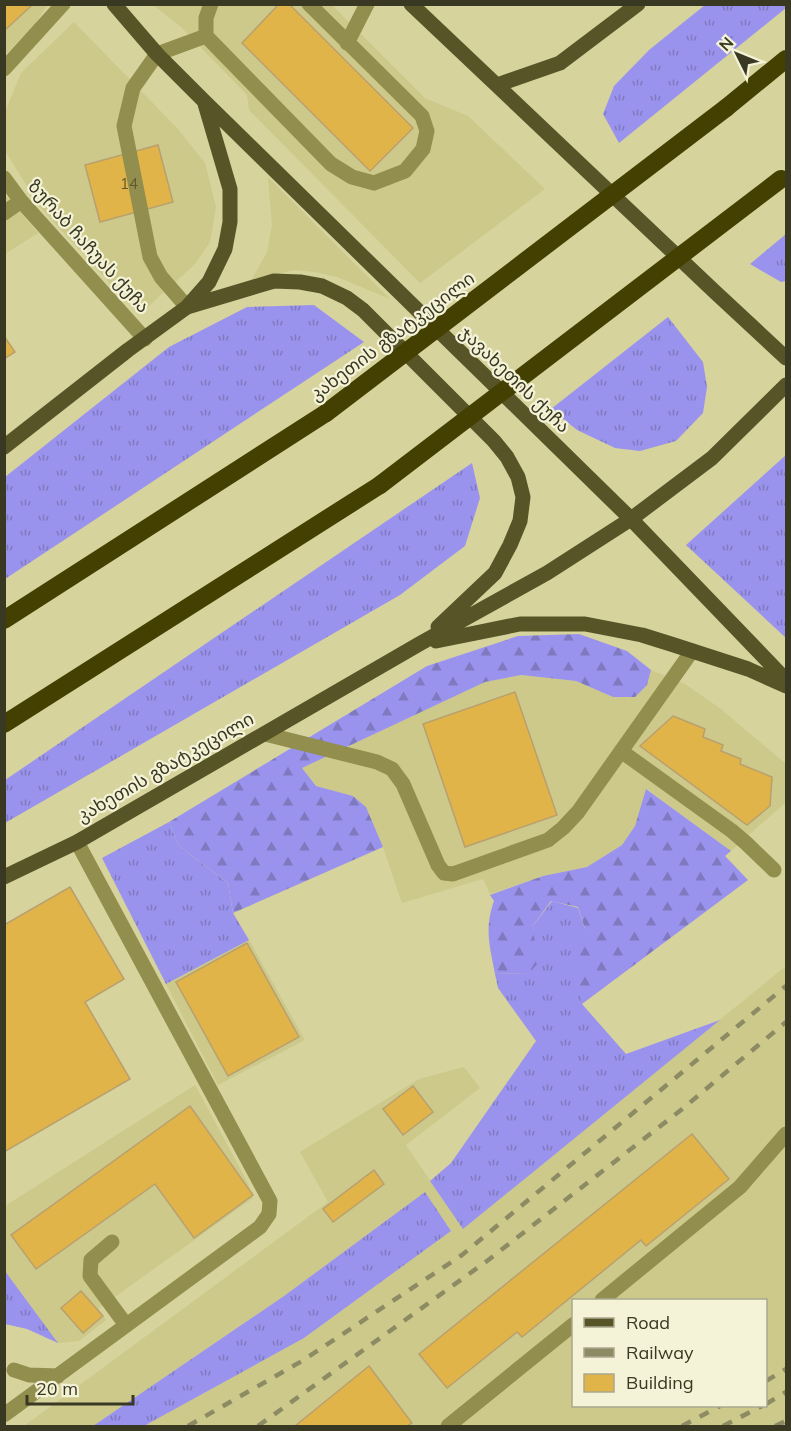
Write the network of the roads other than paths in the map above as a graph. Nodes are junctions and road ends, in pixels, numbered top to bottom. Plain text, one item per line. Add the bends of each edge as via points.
1 (63, 4) edge
2 (114, 4) edge
3 (211, 4) edge
4 (309, 4) edge
5 (367, 4) edge
6 (411, 4) edge
7 (638, 4) edge
8 (206, 36) junction
9 (347, 42) junction
10 (156, 54) junction
11 (786, 58) edge
12 (4, 69) edge
13 (497, 85) junction
14 (204, 101) junction
15 (784, 177) edge
16 (4, 178) edge
17 (21, 201) junction
18 (4, 213) edge
19 (187, 308) junction
20 (145, 339) junction
21 (786, 358) edge
22 (786, 385) edge
23 (4, 447) edge
24 (631, 519) junction
25 (4, 620) edge
26 (421, 644) junction
27 (692, 651) junction
28 (786, 680) edge
29 (786, 686) edge
30 (4, 724) edge
31 (265, 734) junction
32 (621, 751) junction
33 (77, 842) junction
34 (774, 870) dead end
35 (4, 877) edge
36 (786, 1134) edge
37 (112, 1242) dead end
38 (603, 1299) edge
39 (126, 1325) junction
40 (572, 1325) edge
41 (14, 1370) dead end
42 (58, 1376) junction
43 (4, 1415) edge
44 (448, 1426) edge

1 - 12 street
2 - 10 main road, ჯავახეთის ქუჩა
3 - 8 street
4 - 9 street
5 - 9 street
6 - 13 main road
7 - 13 main road via 560,63
8 - 9 street via 331,164 352,177 374,183 405,171 423,149 427,131 422,116
8 - 10 street
10 - 14 main road, ჯავახეთის ქუჩა
10 - 19 street via 133,88 124,126 150,257
11 - 25 highway, კახეთის გზატკეცილი, bridge via 326,413
13 - 21 main road
14 - 19 main road via 230,189 230,222 225,249 208,282
14 - 24 main road, ჯავახეთის ქუჩა
15 - 30 highway, bridge via 380,485
16 - 17 street, ზურაბ ჩაჩუას ქუჩა
17 - 18 street
17 - 20 street, ზურაბ ჩაჩუას ქუჩა
19 - 20 main road
19 - 26 main road via 274,281 322,286 363,310 507,458 523,497 520,521 510,545 495,573
20 - 23 main road
22 - 24 main road, კახეთის გზატკეცილი via 712,458
24 - 26 main road, კახეთის გზატკეცილი via 547,573
24 - 28 main road, ჯავახეთის ქუჩა
26 - 27 main road via 520,624 585,624 642,635
26 - 31 main road, კახეთის გზატკეცილი
27 - 29 main road
27 - 32 street
31 - 32 street via 392,769 403,784 438,865 444,873 453,874 548,840 578,812
31 - 33 main road, კახეთის გზატკეცილი
32 - 34 street via 732,831
33 - 35 main road, კახეთის გზატკეცილი
33 - 39 street via 270,1201 269,1214 260,1227
36 - 38 street via 740,1187
37 - 39 street via 91,1260 90,1276
39 - 42 street
40 - 44 street
41 - 42 street
42 - 43 street

